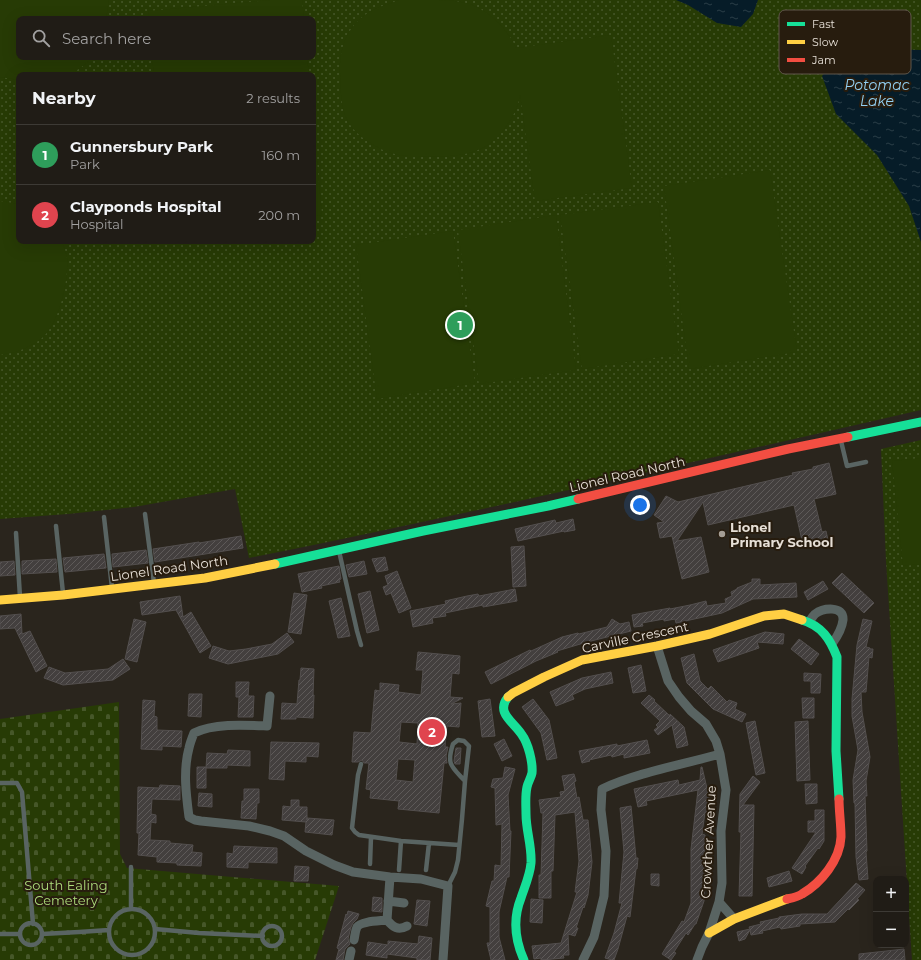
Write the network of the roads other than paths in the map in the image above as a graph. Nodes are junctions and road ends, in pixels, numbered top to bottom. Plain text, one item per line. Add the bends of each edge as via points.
1 (921, 422) edge
2 (841, 439) junction
3 (866, 462) dead end
4 (145, 514) dead end
5 (104, 517) dead end
6 (56, 526) dead end
7 (16, 534) dead end
8 (339, 550) junction
9 (154, 584) junction
10 (112, 590) junction
11 (63, 595) junction
12 (20, 599) junction
13 (0, 600) edge
14 (809, 622) junction
15 (832, 644) junction
16 (361, 645) dead end
17 (657, 646) junction
18 (270, 696) dead end
19 (720, 754) junction
20 (361, 764) dead end
21 (465, 781) junction
22 (0, 783) edge
23 (371, 837) junction
24 (401, 841) junction
25 (429, 843) junction
26 (460, 845) junction
27 (370, 864) dead end
28 (131, 867) dead end
29 (399, 870) dead end
30 (426, 870) dead end
31 (390, 877) junction
32 (448, 886) junction
33 (388, 901) junction
34 (719, 902) junction
35 (404, 903) dead end
36 (131, 908) junction
37 (387, 920) junction
38 (734, 920) junction
39 (33, 924) junction
40 (407, 926) dead end
41 (155, 929) junction
42 (109, 930) junction
43 (709, 933) junction
44 (0, 934) edge
45 (20, 934) junction
46 (42, 934) junction
47 (263, 936) junction
48 (354, 940) dead end
49 (351, 950) dead end
50 (130, 957) edge
51 (349, 960) edge
52 (443, 960) edge
53 (524, 960) edge
54 (583, 960) edge
55 (697, 960) edge

1 - 2 street, Lionel Road North
2 - 3 lane via 846,466
2 - 8 street, Lionel Road North via 788,449 548,506
4 - 9 lane
5 - 10 lane
6 - 11 lane
7 - 12 lane
8 - 9 street, Lionel Road North via 205,578
8 - 16 lane
9 - 10 street, Lionel Road North
10 - 11 street, Lionel Road North
11 - 12 street, Lionel Road North
12 - 13 street, Lionel Road North
14 - 15 street, Carville Crescent via 824,633
14 - 15 street via 815,614 825,609 838,611 843,621
14 - 17 street, Carville Crescent via 784,614 764,616 710,634
15 - 38 street, Carville Crescent via 837,657 836,751 841,838 838,851 826,875 801,895
17 - 19 street, Crowther Avenue via 668,681 691,711 706,724
17 - 53 street, Carville Crescent via 582,660 513,693 505,700 506,717 519,729 525,740 532,773 526,810 531,863 517,909 516,921 520,953
18 - 31 street via 266,726 236,724 194,733 185,778 189,817 270,831 284,836 306,851 338,867 353,872
19 - 34 street, Crowther Avenue via 726,790 721,831 722,883
19 - 54 street via 637,776 602,790 601,810 606,851 604,896 594,937
20 - 23 lane via 352,828 359,835
21 - 21 lane via 451,765 451,748 458,740 469,746
21 - 26 lane
22 - 39 lane via 17,783 22,792
23 - 24 lane
23 - 27 lane
24 - 25 lane
24 - 29 lane
25 - 26 lane
25 - 30 lane
26 - 32 lane via 455,872
28 - 36 lane
31 - 32 street via 421,879
31 - 33 street
32 - 52 street
33 - 35 street
33 - 37 street
34 - 38 street
34 - 43 street, Crowther Avenue
36 - 41 lane via 145,912 151,918
36 - 42 lane via 120,912 112,919
37 - 40 street via 393,927
37 - 48 street via 359,925
38 - 43 street, Carville Crescent
39 - 45 lane via 26,925
39 - 46 lane via 40,928
41 - 47 lane
41 - 50 lane via 152,943 147,949
42 - 46 lane
42 - 50 lane via 111,942
43 - 55 street, Crowther Avenue
44 - 45 lane
45 - 46 lane via 26,944 32,945 40,940
47 - 47 lane via 265,942 274,945 282,938 278,927 272,926 266,928
49 - 51 street

